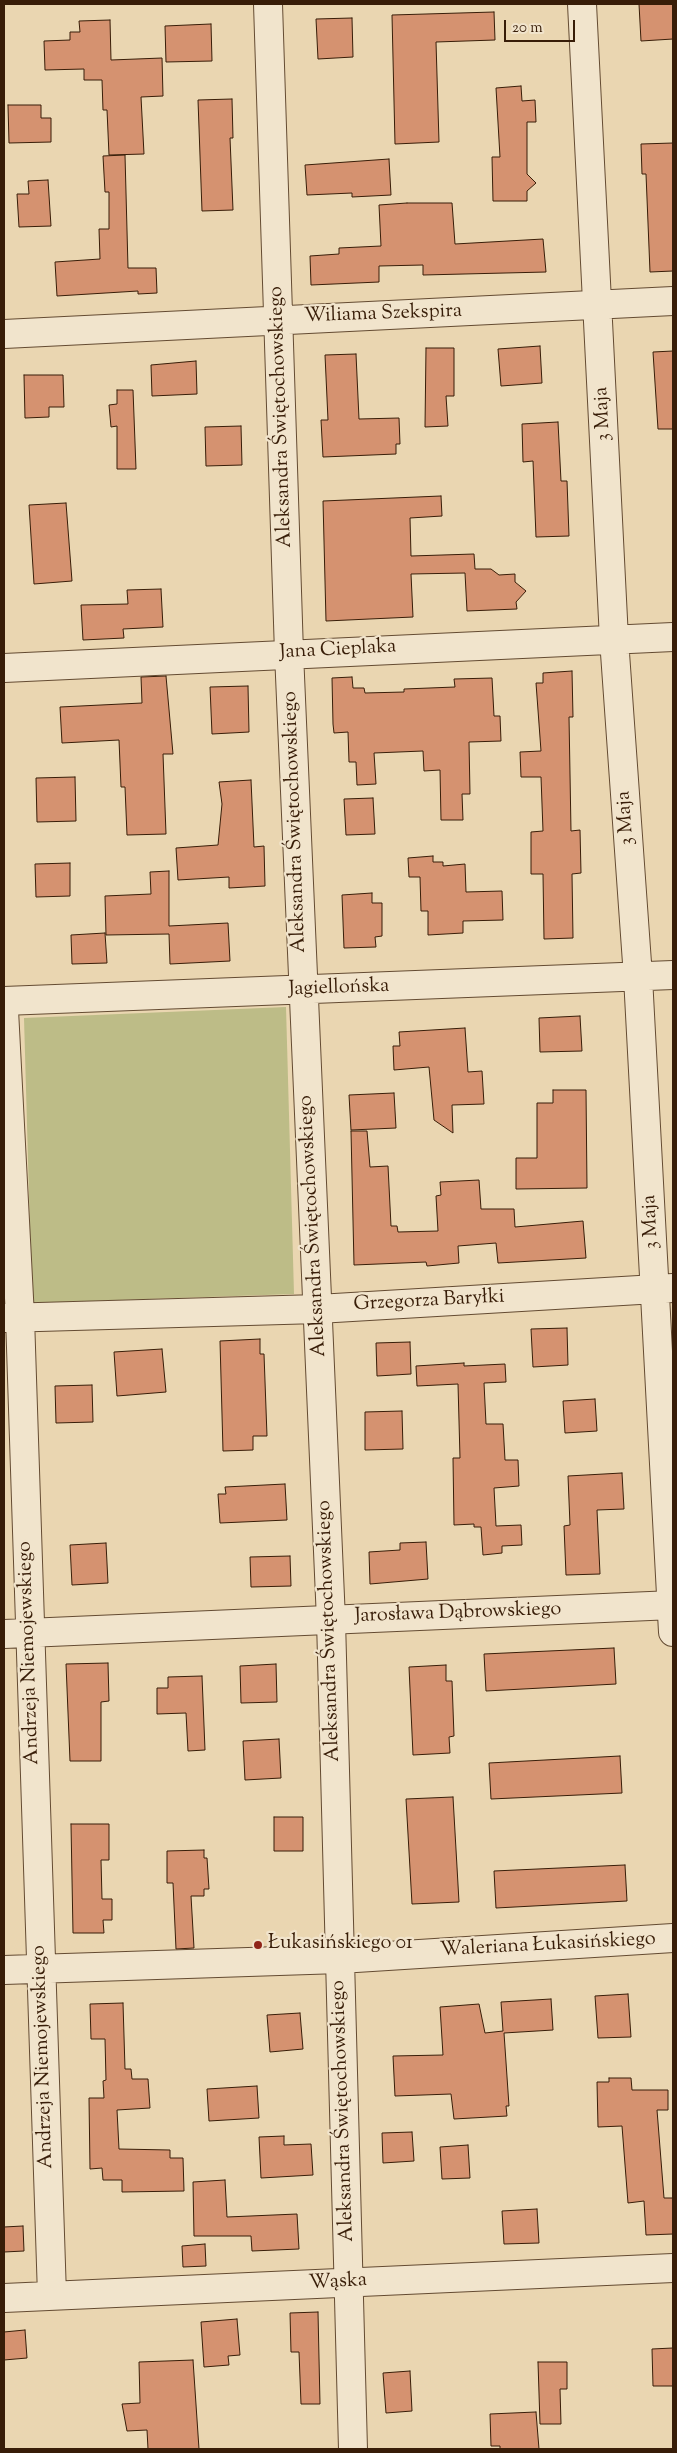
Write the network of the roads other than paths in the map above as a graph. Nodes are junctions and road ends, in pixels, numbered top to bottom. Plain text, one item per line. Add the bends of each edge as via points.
1 (268, 4) edge
2 (582, 4) edge
3 (673, 302) edge
4 (598, 306) junction
5 (279, 320) junction
6 (4, 334) edge
7 (673, 636) edge
8 (614, 639) junction
9 (289, 653) junction
10 (4, 668) edge
11 (673, 975) edge
12 (638, 977) junction
13 (302, 991) junction
14 (4, 1000) edge
15 (4, 1010) edge
16 (664, 1288) edge
17 (318, 1309) junction
18 (12, 1318) edge
19 (673, 1605) edge
20 (331, 1620) junction
21 (673, 1632) edge
22 (16, 1634) edge
23 (673, 1938) edge
24 (340, 1959) junction
25 (42, 1968) junction
26 (4, 1970) edge
27 (673, 2268) edge
28 (349, 2283) junction
29 (52, 2295) junction
30 (4, 2298) edge
31 (353, 2449) edge

1 - 5 street, Aleksandra Świętochowskiego
2 - 4 street, 3 Maja
3 - 4 street, Wiliama Szekspira
4 - 5 street, Wiliama Szekspira
4 - 8 street, 3 Maja
5 - 6 street, Wiliama Szekspira
5 - 9 street, Aleksandra Świętochowskiego
7 - 8 street, Jana Cieplaka
8 - 9 street, Jana Cieplaka
8 - 12 street, 3 Maja
9 - 10 street, Jana Cieplaka
9 - 13 street, Aleksandra Świętochowskiego
11 - 12 street, Jagiellońska
12 - 13 street, Jagiellońska
12 - 16 street, 3 Maja
13 - 14 street, Jagiellońska
13 - 17 street, Aleksandra Świętochowskiego
15 - 18 street, Andrzeja Niemojewskiego
16 - 17 street, Grzegorza Baryłki
16 - 19 street, 3 Maja
17 - 18 street, Grzegorza Baryłki
17 - 20 street, Aleksandra Świętochowskiego
18 - 22 street, Andrzeja Niemojewskiego
19 - 20 street, Jarosława Dąbrowskiego
19 - 21 street, 3 Maja
20 - 22 street, Jarosława Dąbrowskiego
20 - 24 street, Aleksandra Świętochowskiego
22 - 25 street, Andrzeja Niemojewskiego
23 - 24 street, Waleriana Łukasińskiego
24 - 25 street, Waleriana Łukasińskiego
24 - 28 street, Aleksandra Świętochowskiego
25 - 26 street, Waleriana Łukasińskiego
25 - 29 street, Andrzeja Niemojewskiego
27 - 28 street, Wąska
28 - 29 street, Wąska
28 - 31 street, Aleksandra Świętochowskiego
29 - 30 street, Wąska

